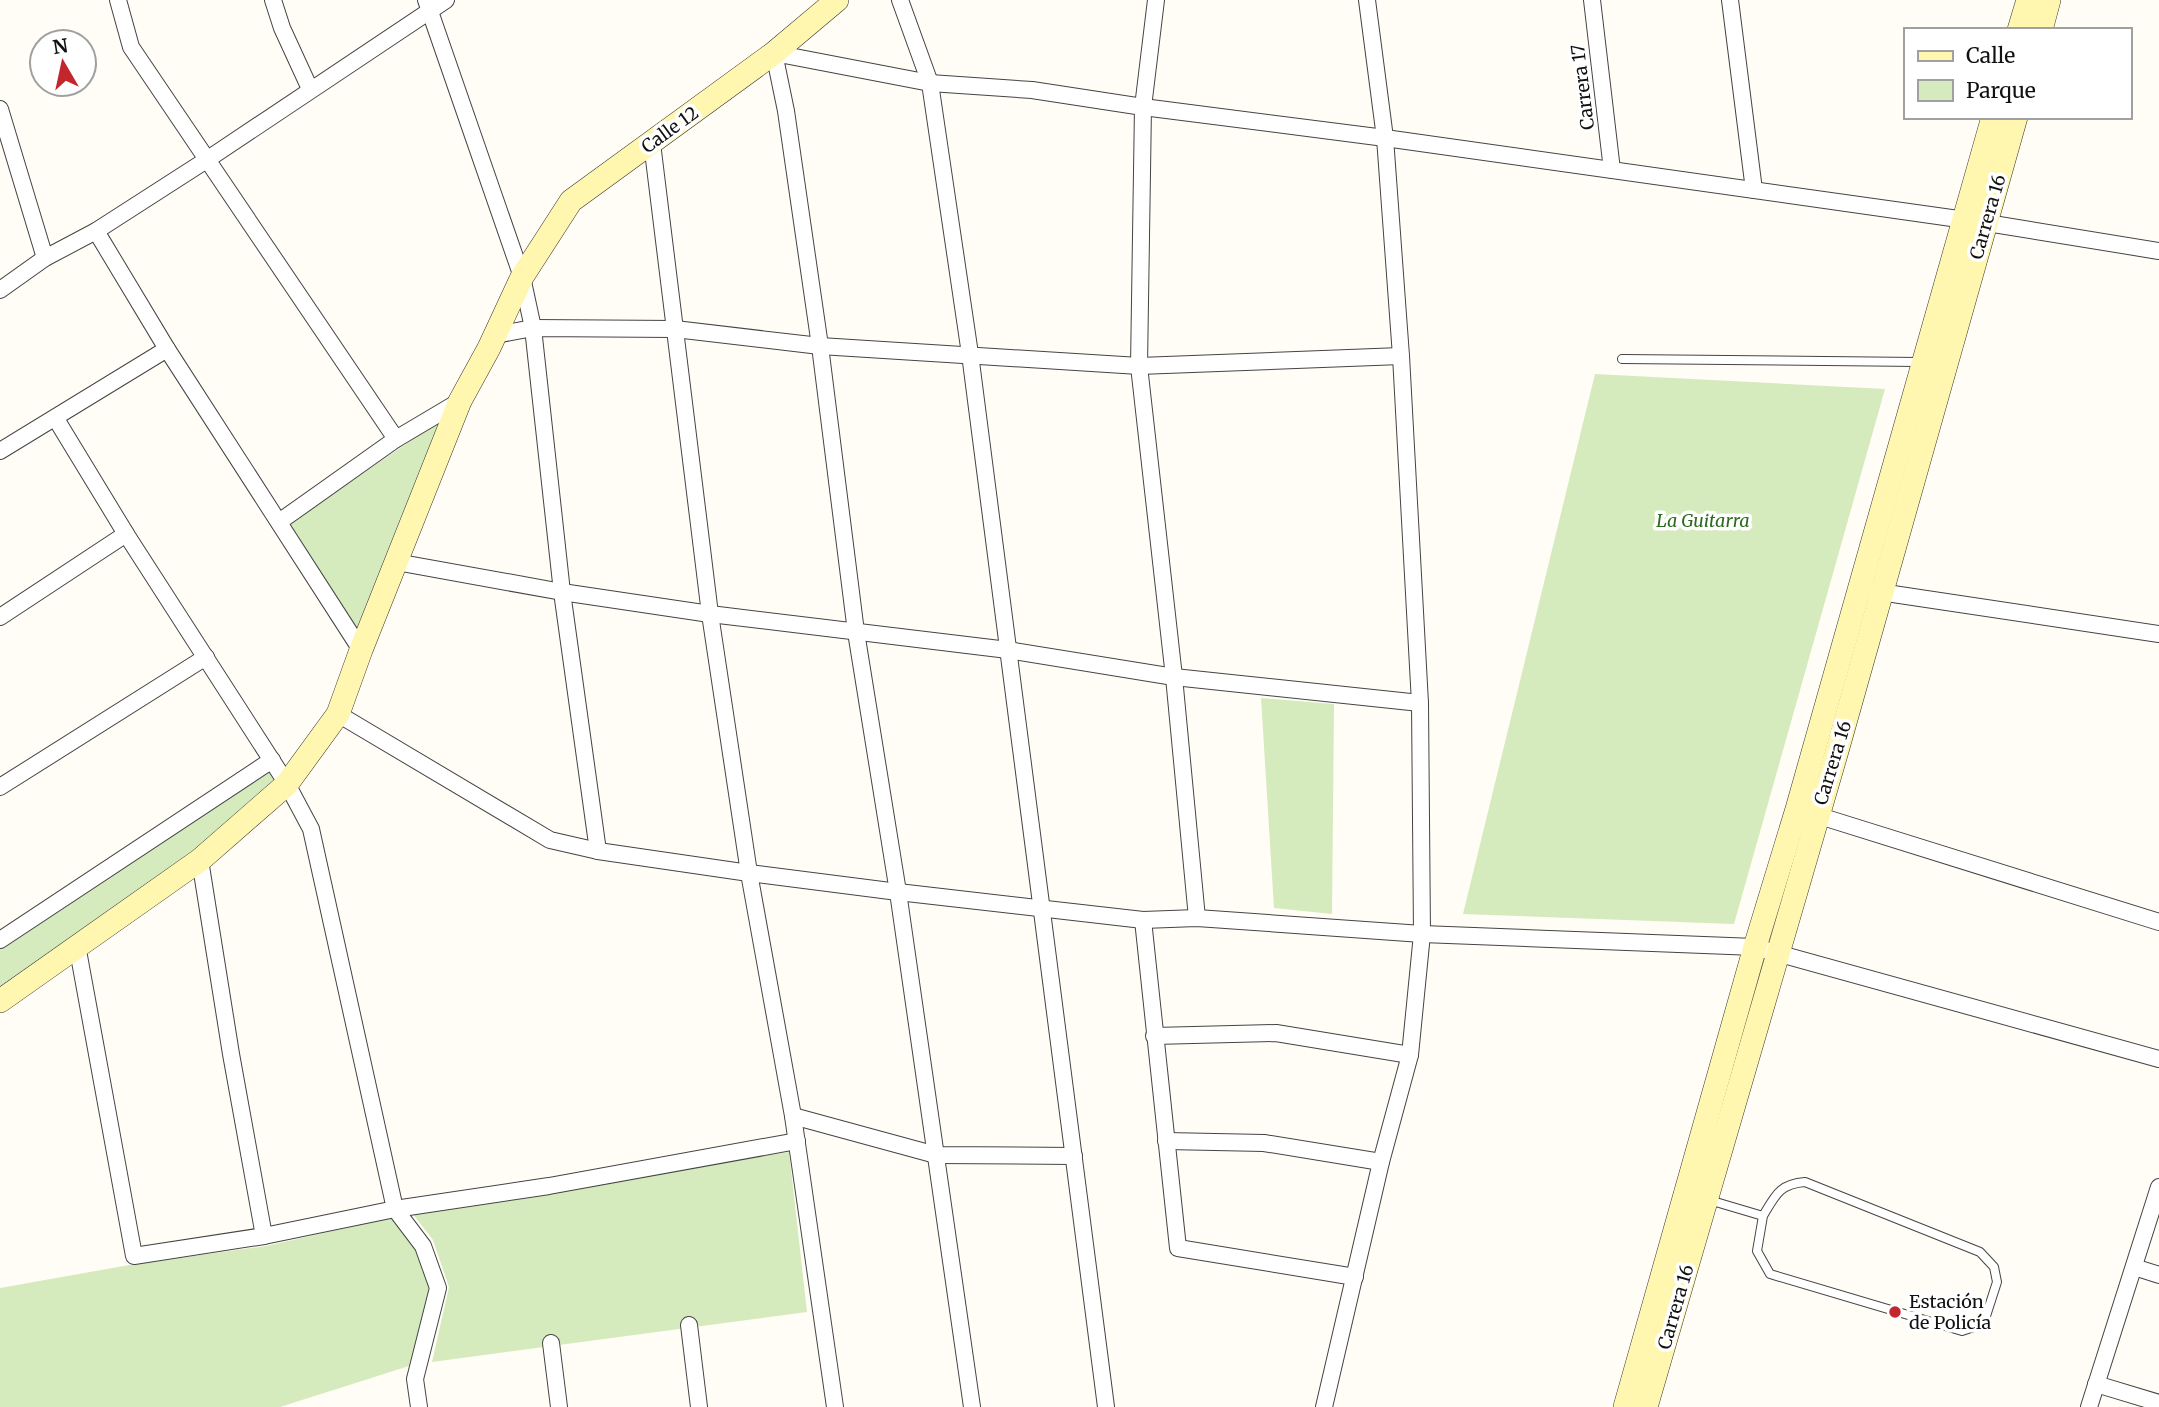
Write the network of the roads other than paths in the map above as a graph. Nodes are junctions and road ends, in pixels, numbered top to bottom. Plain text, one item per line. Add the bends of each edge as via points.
1 (118, 0) edge
2 (274, 0) edge
3 (446, 0) edge
4 (837, 0) edge
5 (900, 0) edge
6 (1156, 0) edge
7 (1367, 0) edge
8 (1592, 0) edge
9 (1730, 0) edge
10 (2028, 0) edge
11 (2049, 0) edge
12 (428, 5) edge
13 (2020, 28) edge
14 (2042, 28) edge
15 (774, 53) junction
16 (930, 83) junction
17 (310, 89) junction
18 (1143, 107) junction
19 (0, 109) edge
20 (1992, 119) edge
21 (2015, 119) edge
22 (1385, 138) junction
23 (652, 143) junction
24 (208, 159) junction
25 (1612, 170) junction
26 (1754, 190) junction
27 (1963, 220) junction
28 (1987, 223) junction
29 (96, 231) junction
30 (2159, 251) edge
31 (45, 258) junction
32 (522, 277) junction
33 (0, 290) edge
34 (533, 328) junction
35 (675, 329) junction
36 (495, 335) junction
37 (820, 346) junction
38 (167, 349) junction
39 (970, 355) junction
40 (1401, 356) junction
41 (1622, 359) dead end
42 (1922, 362) junction
43 (1139, 366) junction
44 (460, 401) junction
45 (56, 419) junction
46 (396, 439) junction
47 (0, 452) edge
48 (279, 522) junction
49 (126, 534) junction
50 (396, 562) junction
51 (1860, 589) junction
52 (562, 592) junction
53 (1883, 593) junction
54 (710, 614) junction
55 (0, 617) edge
56 (856, 632) junction
57 (2159, 634) edge
58 (361, 650) junction
59 (1008, 650) junction
60 (206, 657) junction
61 (1174, 677) junction
62 (1420, 703) junction
63 (338, 714) junction
64 (272, 760) junction
65 (287, 784) junction
66 (0, 787) edge
67 (1807, 812) junction
68 (598, 850) junction
69 (200, 860) junction
70 (749, 873) junction
71 (898, 892) junction
72 (1041, 908) junction
73 (1197, 918) junction
74 (1143, 920) junction
75 (2159, 922) edge
76 (1422, 934) junction
77 (0, 940) edge
78 (77, 945) junction
79 (1755, 947) junction
80 (1780, 952) junction
81 (0, 1000) edge
82 (1154, 1036) junction
83 (1410, 1055) junction
84 (2159, 1059) edge
85 (793, 1116) junction
86 (797, 1141) junction
87 (1166, 1141) junction
88 (936, 1155) junction
89 (1074, 1156) junction
90 (1381, 1162) junction
91 (2159, 1187) edge
92 (1685, 1192) junction
93 (1707, 1199) junction
94 (395, 1209) junction
95 (1763, 1216) junction
96 (264, 1236) junction
97 (2134, 1267) junction
98 (2159, 1275) edge
99 (1355, 1277) junction
100 (689, 1325) dead end
101 (551, 1343) dead end
102 (2096, 1384) junction
103 (2159, 1403) edge
104 (419, 1407) edge
105 (559, 1407) edge
106 (699, 1407) edge
107 (835, 1407) edge
108 (972, 1407) edge
109 (1106, 1407) edge
110 (1324, 1407) edge
111 (1625, 1407) edge
112 (1646, 1407) edge
113 (2089, 1407) edge

1 - 24 street via 131,47
2 - 17 street
3 - 12 street
4 - 15 main road, Calle 12
5 - 16 street
6 - 18 street
7 - 22 street
8 - 25 street, Carrera 17
9 - 26 street
10 - 13 main road
11 - 14 main road
12 - 17 street
12 - 32 street
15 - 16 street
15 - 23 main road, Calle 12
15 - 37 street
16 - 18 street via 1032,90
16 - 39 street
17 - 24 street
18 - 22 street
18 - 43 street
19 - 31 street
20 - 27 main road, Carrera 16
21 - 28 main road, Carrera 16
22 - 25 street
22 - 40 street
23 - 32 main road, Calle 12 via 571,201
23 - 35 street
24 - 29 street
24 - 46 street
25 - 26 street
26 - 27 street
27 - 28 street
27 - 42 main road, Carrera 16
28 - 30 street
28 - 53 main road, Carrera 16
29 - 31 street
29 - 38 street
31 - 33 street
32 - 34 street
32 - 36 main road, Calle 12
34 - 35 street
34 - 36 street
34 - 52 street
35 - 37 street
35 - 54 street
36 - 44 main road, Calle 12
37 - 39 street
37 - 56 street
38 - 45 street
38 - 48 street
39 - 43 street
39 - 59 street
40 - 43 street
40 - 62 street
41 - 42 lane
42 - 51 main road, Carrera 16
43 - 61 street
44 - 46 street
44 - 50 main road, Calle 12
45 - 47 street
45 - 49 street
46 - 48 street
48 - 58 street
49 - 55 street
49 - 60 street
50 - 52 street
50 - 58 main road, Calle 12
51 - 53 street
51 - 67 main road, Carrera 16
52 - 54 street
52 - 68 street
53 - 57 street
53 - 67 main road, Carrera 16
54 - 56 street
54 - 70 street
56 - 59 street
56 - 71 street
58 - 63 main road, Calle 12
59 - 61 street
59 - 72 street
60 - 64 street
60 - 66 street
61 - 62 street
61 - 73 street
62 - 76 street
63 - 65 main road, Calle 12
63 - 68 street via 550,840
64 - 65 street
64 - 77 street
65 - 69 main road, Calle 12
65 - 94 street via 311,830
67 - 75 street
67 - 79 main road, Carrera 16
67 - 80 main road, Carrera 16
68 - 70 street
69 - 78 main road, Calle 12
69 - 96 street
70 - 71 street
70 - 85 street
71 - 72 street
71 - 88 street
72 - 74 street
72 - 89 street
73 - 74 street
73 - 76 street
74 - 82 street
76 - 79 street
76 - 83 street
78 - 81 main road, Calle 12
78 - 96 street via 134,1256
79 - 80 street
79 - 92 main road, Carrera 16
80 - 84 street
80 - 93 main road, Carrera 16
82 - 83 street via 1276,1033
82 - 87 street
83 - 90 street
85 - 86 street
85 - 88 street
86 - 94 street
86 - 107 street
87 - 90 street via 1264,1143
87 - 99 street via 1178,1248
88 - 89 street
88 - 108 street
89 - 109 street
90 - 99 street
91 - 97 street
92 - 93 lane
92 - 111 main road, Carrera 16
93 - 95 lane
93 - 112 main road, Carrera 16
94 - 96 street
94 - 104 street via 423,1246 438,1288 415,1379
95 - 95 lane via 1757,1251 1770,1274 1962,1331 1986,1316 1997,1282 1994,1267 1980,1252 1805,1182 1790,1183 1779,1191
97 - 98 street
97 - 102 street
99 - 110 street
100 - 106 street
101 - 105 street
102 - 103 street
102 - 113 street

